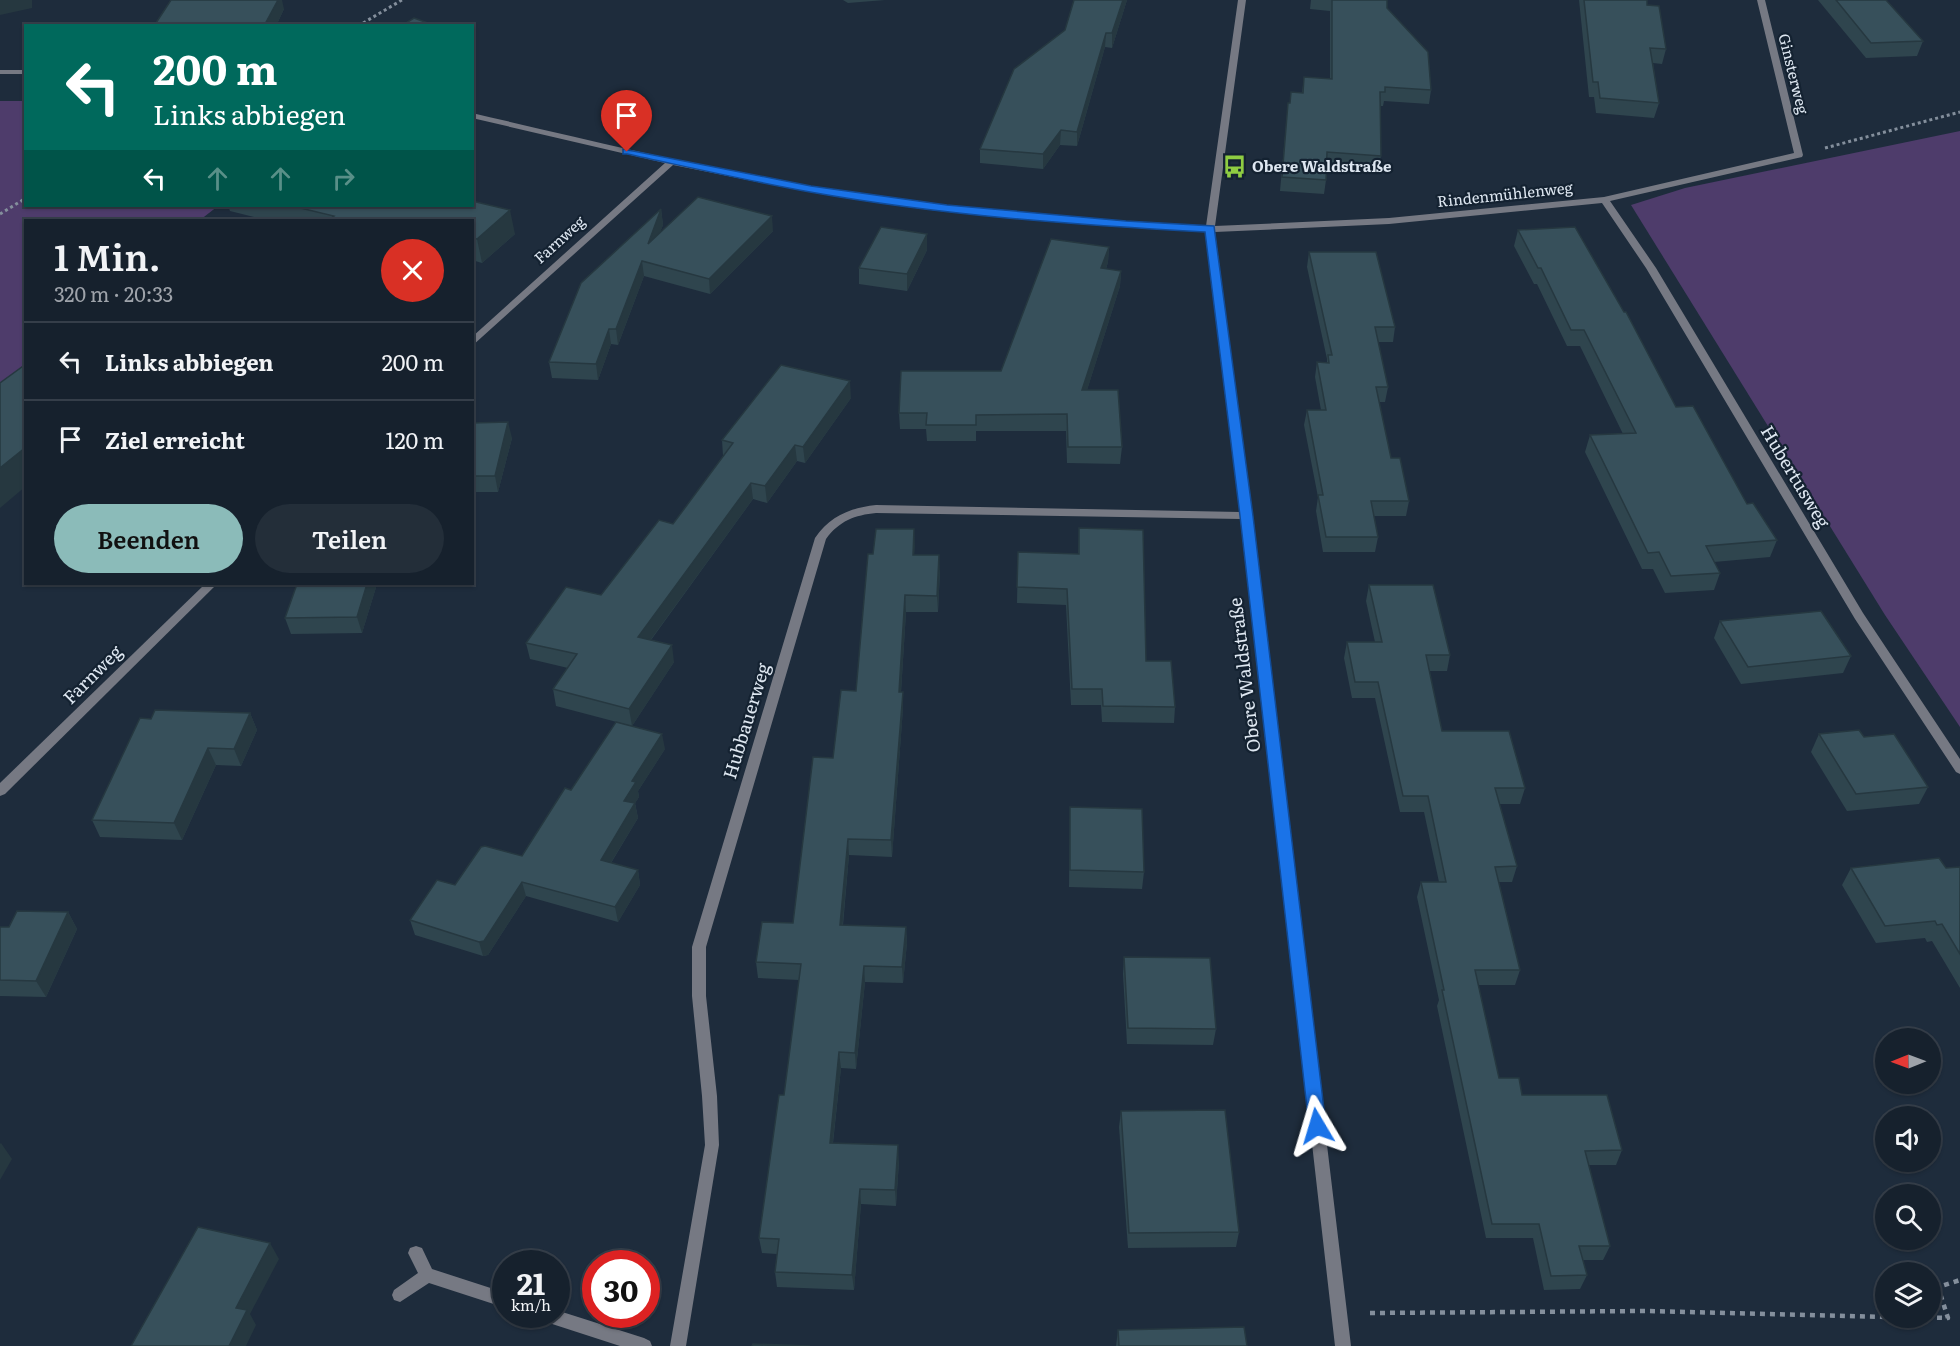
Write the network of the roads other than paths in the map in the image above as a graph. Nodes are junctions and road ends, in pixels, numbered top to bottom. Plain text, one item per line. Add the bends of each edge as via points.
1 (1242, 0) edge
2 (1761, 0) edge
3 (0, 72) edge
4 (24, 72) edge
5 (474, 115) edge
6 (1799, 155) joint
7 (671, 162) junction
8 (1604, 200) junction
9 (1210, 229) junction
10 (474, 341) edge
11 (1246, 516) junction
12 (210, 585) edge
13 (1960, 770) edge
14 (0, 791) edge
15 (416, 1253) dead end
16 (427, 1275) junction
17 (400, 1294) dead end
18 (492, 1296) edge
19 (570, 1322) edge
20 (644, 1346) edge
21 (678, 1346) edge
22 (1343, 1346) edge

1 - 9 street, Obere Waldstraße
2 - 6 street, Ginsterweg
3 - 4 street
5 - 7 street, Rindenmühlenweg
6 - 8 street, Rindenmühlenweg
7 - 9 street, Rindenmühlenweg via 811,189 947,208
7 - 10 street, Farnweg
8 - 9 street, Rindenmühlenweg via 1389,222
8 - 13 street, Hubertusweg via 1651,268 1859,616
9 - 11 street, Obere Waldstraße
11 - 21 street, Hubbauerweg via 876,509 849,514 828,526 820,538 699,947 697,972 712,1145
11 - 22 street, Obere Waldstraße
12 - 14 street, Farnweg
15 - 16 street
16 - 17 street
16 - 18 street
19 - 20 street

